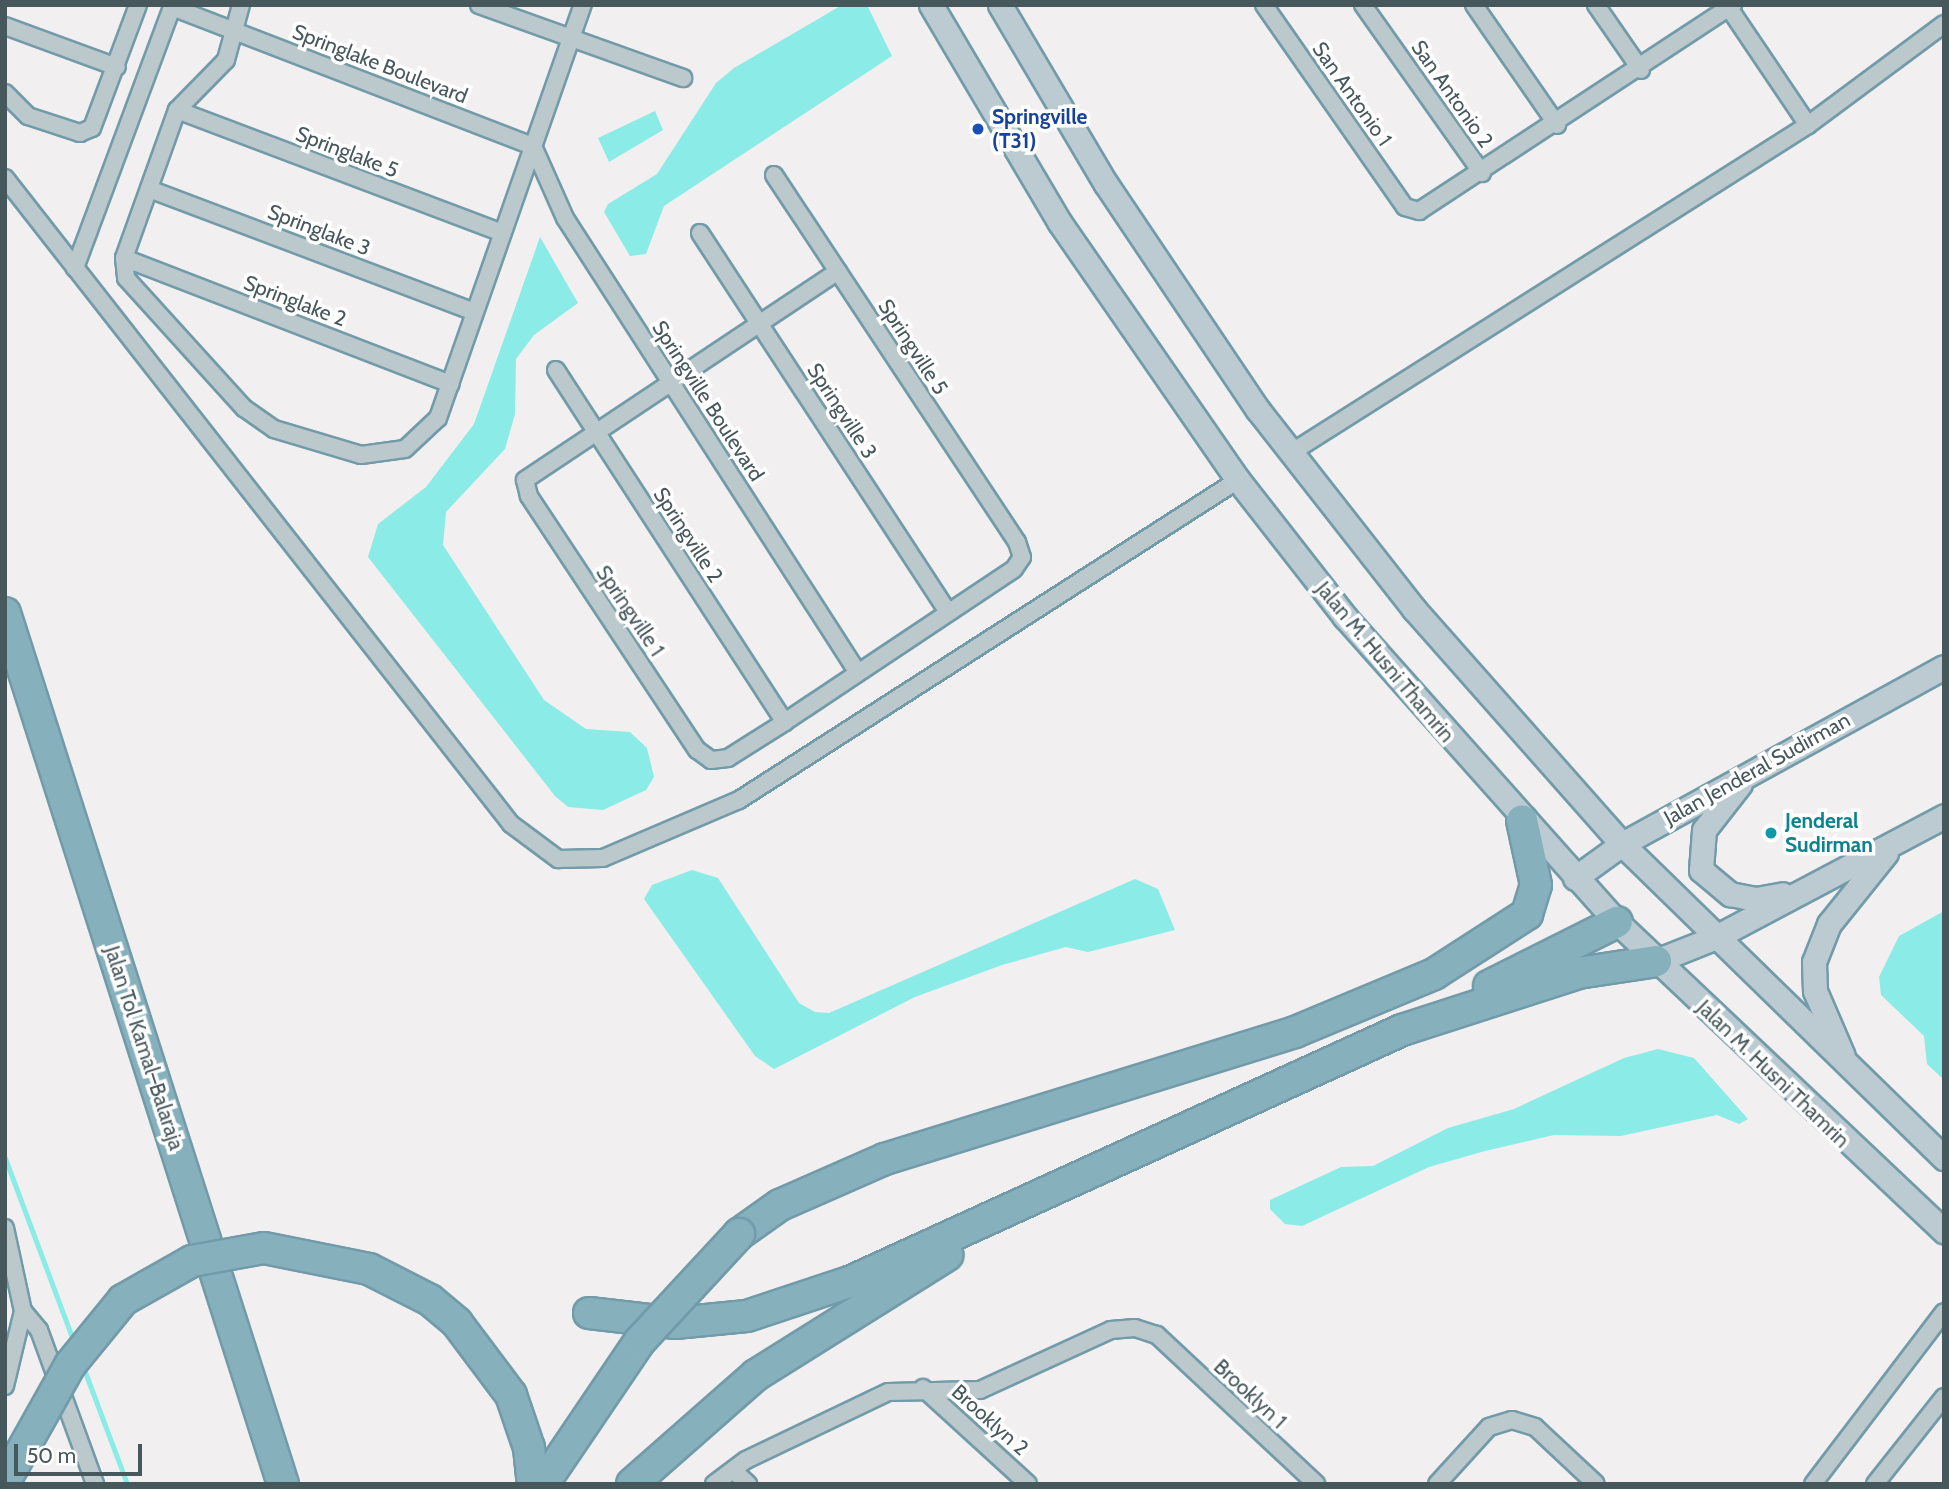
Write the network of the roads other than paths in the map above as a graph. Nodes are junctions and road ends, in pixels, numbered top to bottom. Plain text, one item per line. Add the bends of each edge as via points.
1 (138, 5) edge
2 (241, 5) edge
3 (479, 5) edge
4 (583, 5) edge
5 (931, 5) edge
6 (1000, 5) edge
7 (1265, 5) edge
8 (1363, 5) edge
9 (1474, 5) edge
10 (1596, 5) edge
11 (173, 6) edge
12 (1730, 6) edge
13 (1944, 24) edge
14 (5, 26) edge
15 (239, 32) junction
16 (571, 38) junction
17 (117, 67) junction
18 (1641, 70) junction
19 (683, 78) dead end
20 (5, 93) edge
21 (177, 110) junction
22 (1557, 125) junction
23 (1808, 125) junction
24 (533, 146) junction
25 (1482, 173) junction
26 (774, 175) dead end
27 (5, 178) edge
28 (149, 189) junction
29 (503, 233) junction
30 (700, 233) dead end
31 (124, 258) junction
32 (75, 268) junction
33 (838, 271) junction
34 (475, 312) junction
35 (759, 323) junction
36 (556, 370) dead end
37 (670, 380) junction
38 (450, 384) junction
39 (594, 430) junction
40 (1289, 454) junction
41 (1238, 480) junction
42 (948, 612) junction
43 (5, 613) edge
44 (1944, 667) edge
45 (858, 673) junction
46 (785, 722) junction
47 (1754, 770) junction
48 (1944, 816) edge
49 (1522, 820) junction
50 (1622, 844) junction
51 (1892, 845) junction
52 (1575, 878) junction
53 (1829, 879) junction
54 (1617, 922) junction
55 (1714, 938) junction
56 (1656, 961) junction
57 (1402, 1030) junction
58 (1852, 1073) junction
59 (1144, 1142) junction
60 (1944, 1158) edge
61 (5, 1228) edge
62 (1944, 1231) edge
63 (23, 1311) junction
64 (1944, 1312) edge
65 (589, 1313) dead end
66 (5, 1386) edge
67 (923, 1388) junction
68 (1944, 1397) edge
69 (733, 1470) junction
70 (5, 1481) edge
71 (95, 1484) edge
72 (283, 1484) edge
73 (533, 1484) edge
74 (543, 1484) edge
75 (632, 1484) edge
76 (714, 1484) edge
77 (748, 1484) edge
78 (1028, 1484) edge
79 (1316, 1484) edge
80 (1437, 1484) edge
81 (1596, 1484) edge
82 (1813, 1484) edge
83 (1875, 1484) edge

1 - 17 street
2 - 15 street
3 - 16 street
4 - 16 street
5 - 41 main road, Jalan M. Husni Thamrin via 1060,223
6 - 40 main road via 1106,184
7 - 25 street, San Antonio 1 via 1405,207 1419,211
8 - 25 street, San Antonio 2
9 - 22 street
10 - 18 street
11 - 15 street, Springlake Boulevard
11 - 32 street
12 - 18 street
12 - 23 street
13 - 23 street
14 - 17 street
15 - 21 street via 226,60
15 - 24 street, Springlake Boulevard
16 - 19 street
16 - 24 street
17 - 20 street via 100,118 80,133 28,116
18 - 22 street
21 - 28 street
21 - 29 street, Springlake 5
22 - 25 street
23 - 40 street
24 - 29 street
24 - 37 street, Springville Boulevard via 565,218
26 - 33 street, Springville 5
27 - 32 street
28 - 31 street
28 - 34 street, Springlake 3
29 - 34 street
30 - 35 street, Springville 3
31 - 38 street, Springlake 2
31 - 38 street via 127,278 244,408 274,429 360,456 405,449 438,418
32 - 41 street via 511,824 558,859 603,858 738,800
33 - 35 street
33 - 42 street, Springville 5 via 1017,542 1021,557 1014,569
34 - 38 street
35 - 37 street
35 - 42 street, Springville 3
36 - 39 street, Springville 2
37 - 39 street
37 - 45 street, Springville Boulevard
39 - 46 street, Springville 2
39 - 46 street, Springville 1 via 536,468 525,480 528,496 697,750 711,760 728,758
40 - 50 main road via 1414,609
41 - 49 main road, Jalan M. Husni Thamrin via 1345,617
42 - 45 street
43 - 72 highway, Jalan Tol Kamal–Balaraja
44 - 47 main road, Jalan Jenderal Sudirman
45 - 46 street
47 - 50 main road, Jalan Jenderal Sudirman
47 - 53 main road via 1704,830 1698,855 1705,877 1730,894 1756,899
48 - 51 main road
49 - 52 main road, Jalan M. Husni Thamrin
49 - 74 highway, bridge via 1535,896 1527,914 1434,974 1324,1022 885,1159 779,1205 730,1243 674,1300
50 - 52 main road, Jalan Jenderal Sudirman
50 - 55 main road
51 - 53 main road
51 - 58 main road via 1829,924 1814,962 1820,1006
52 - 54 main road, Jalan M. Husni Thamrin
53 - 55 main road
54 - 56 main road, Jalan M. Husni Thamrin
54 - 57 highway
55 - 56 main road
55 - 58 main road
56 - 57 highway via 1578,973
56 - 62 main road, Jalan M. Husni Thamrin
57 - 59 highway
58 - 60 main road
59 - 65 highway via 852,1281 747,1316 675,1323
59 - 75 highway via 793,1349 719,1404
61 - 63 street
63 - 66 street
63 - 71 street via 39,1330
64 - 82 street
67 - 69 street via 888,1392
67 - 78 street, Brooklyn 2
67 - 79 street, Brooklyn 1 via 980,1390 1111,1330 1157,1335
68 - 83 street
69 - 76 street
69 - 77 street
70 - 73 highway, bridge via 70,1365 123,1300 192,1261 264,1248 369,1269 429,1300 457,1323 511,1395 529,1448
80 - 81 street via 1489,1427 1512,1420 1535,1427

